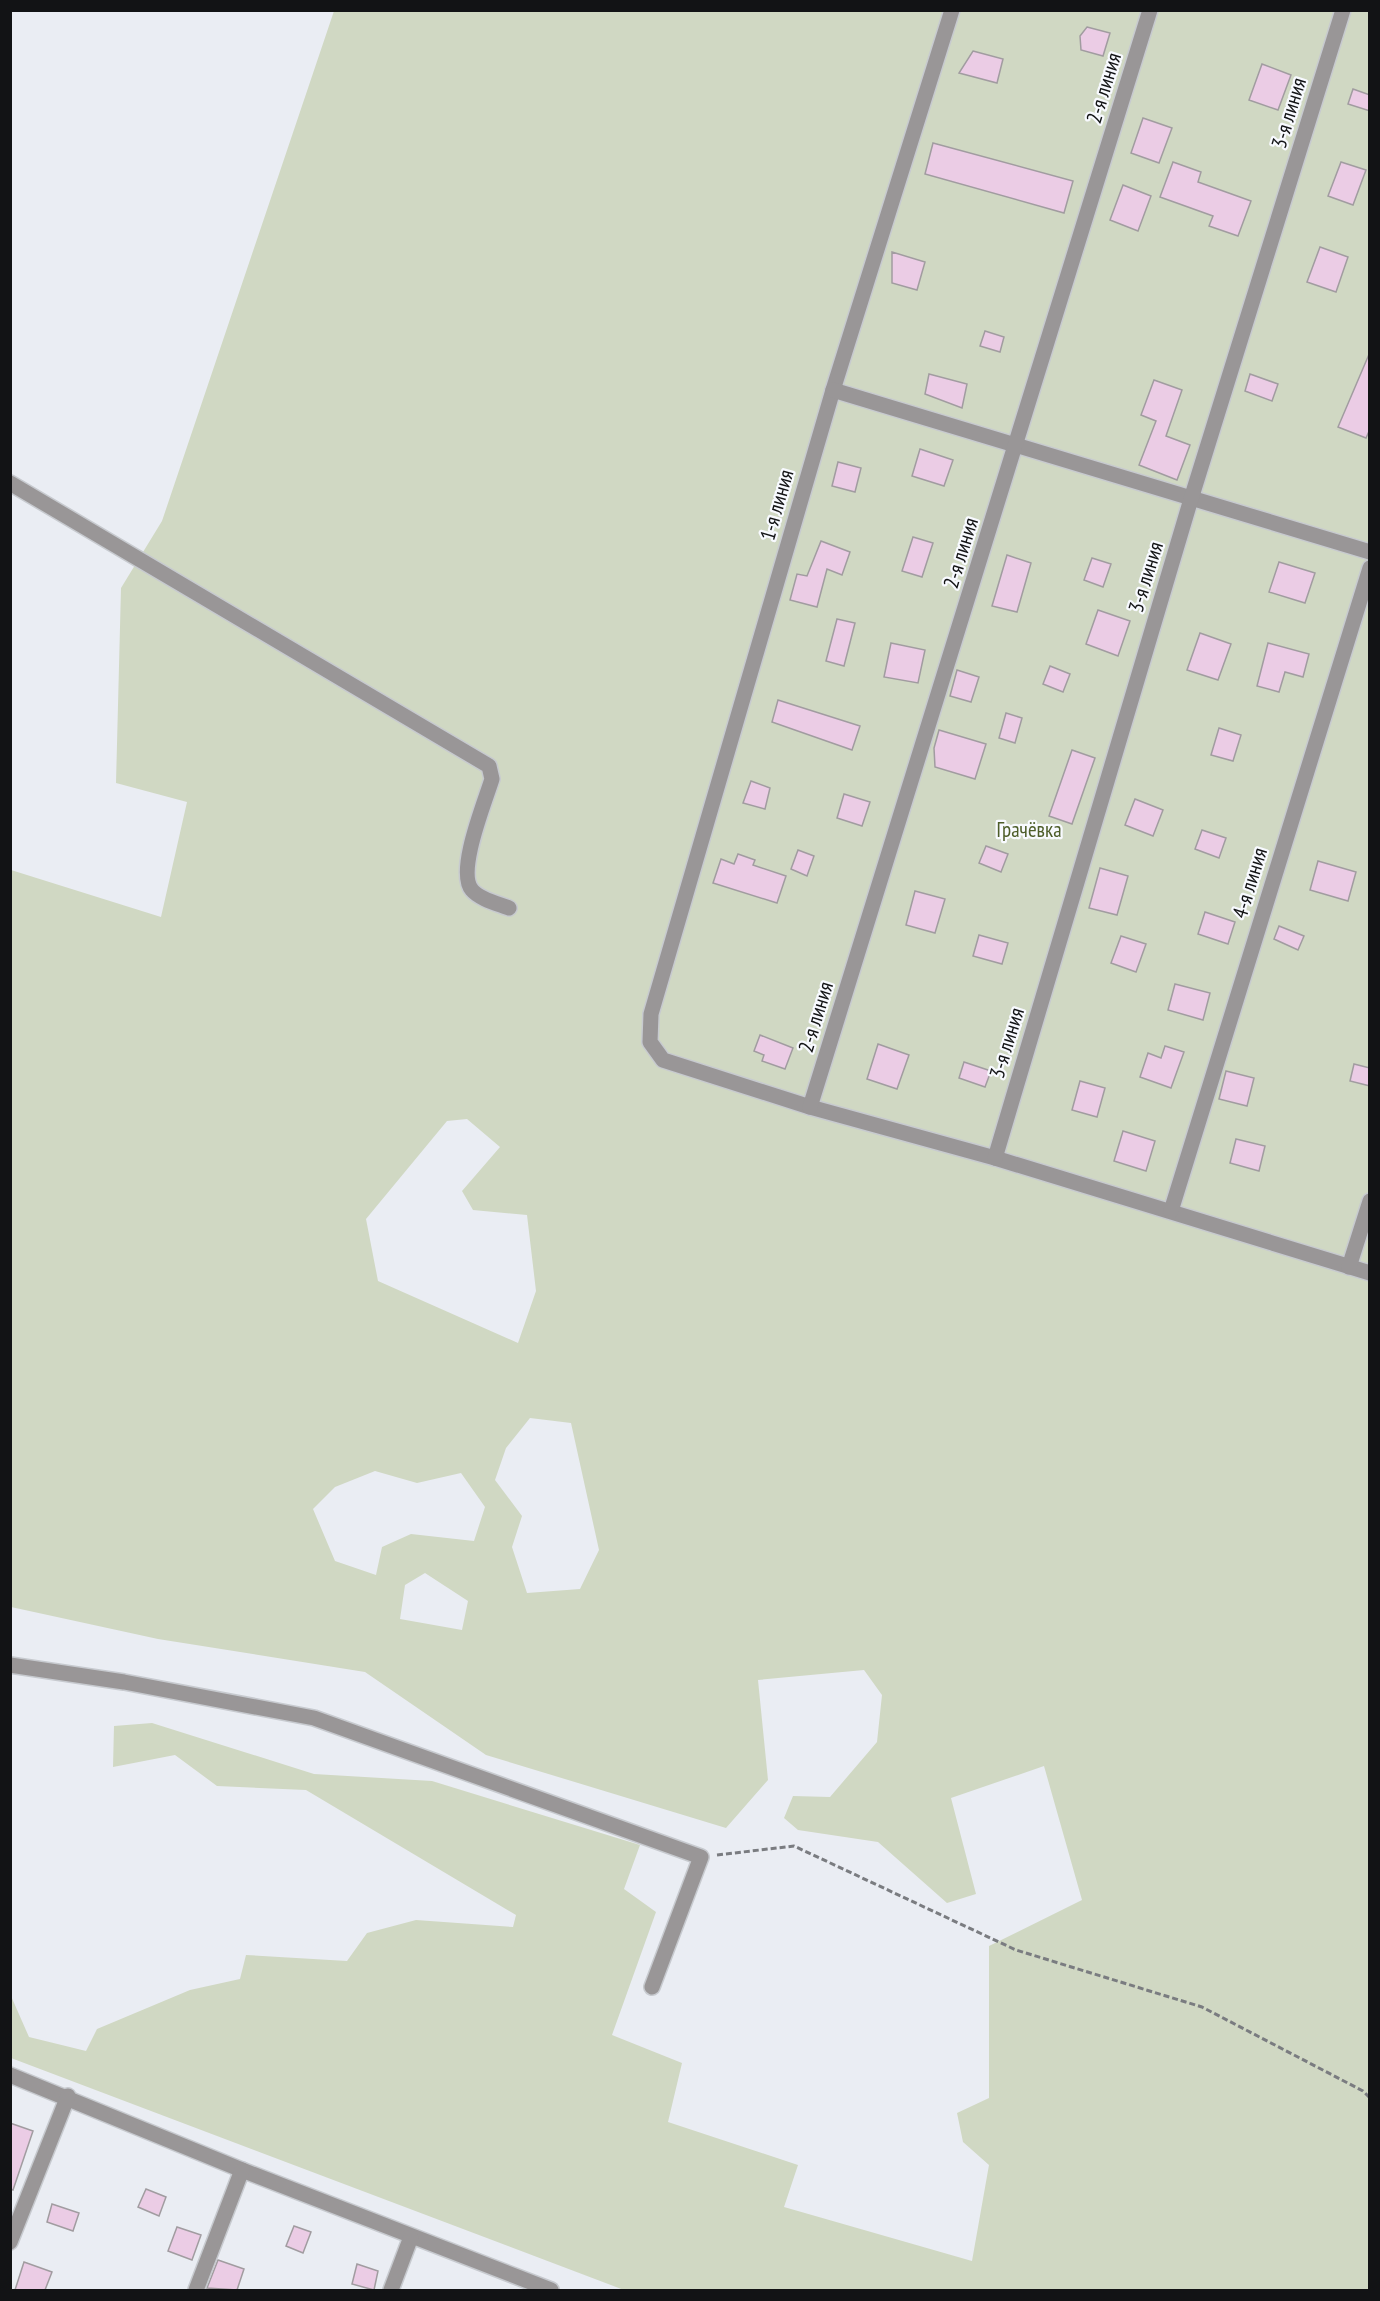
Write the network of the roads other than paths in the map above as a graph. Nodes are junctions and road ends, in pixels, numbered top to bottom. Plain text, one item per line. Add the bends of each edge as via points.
1 (952, 10) edge
2 (1150, 10) edge
3 (1343, 10) edge
4 (833, 390) junction
5 (1016, 445) junction
6 (10, 483) edge
7 (1191, 499) junction
8 (1370, 552) edge
9 (1370, 568) edge
10 (509, 908) dead end
11 (810, 1107) junction
12 (995, 1158) junction
13 (1370, 1201) edge
14 (1171, 1211) junction
15 (1349, 1267) junction
16 (1370, 1273) edge
17 (10, 1665) edge
18 (652, 1987) dead end
19 (10, 2075) edge
20 (68, 2096) junction
21 (242, 2170) junction
22 (411, 2237) junction
23 (10, 2242) edge
24 (196, 2290) edge
25 (391, 2290) edge
26 (551, 2290) edge

1 - 4 street, 1-я линия
2 - 5 street, 2-я линия
3 - 7 street, 3-я линия
4 - 5 street
4 - 11 street, 1-я линия via 651,1014 650,1042 663,1060
5 - 7 street
5 - 11 street, 2-я линия
6 - 10 street via 489,766 492,779 467,864 467,881 473,892
7 - 8 street
7 - 12 street, 3-я линия
9 - 14 street, 4-я линия
11 - 12 street, 1-я линия
12 - 14 street, 1-я линия
13 - 15 street
14 - 15 street, 1-я линия
15 - 16 street, 1-я линия
17 - 18 street via 314,1718 700,1857
19 - 20 street
20 - 21 street
20 - 23 street
21 - 22 street
21 - 24 street
22 - 25 street
22 - 26 street

